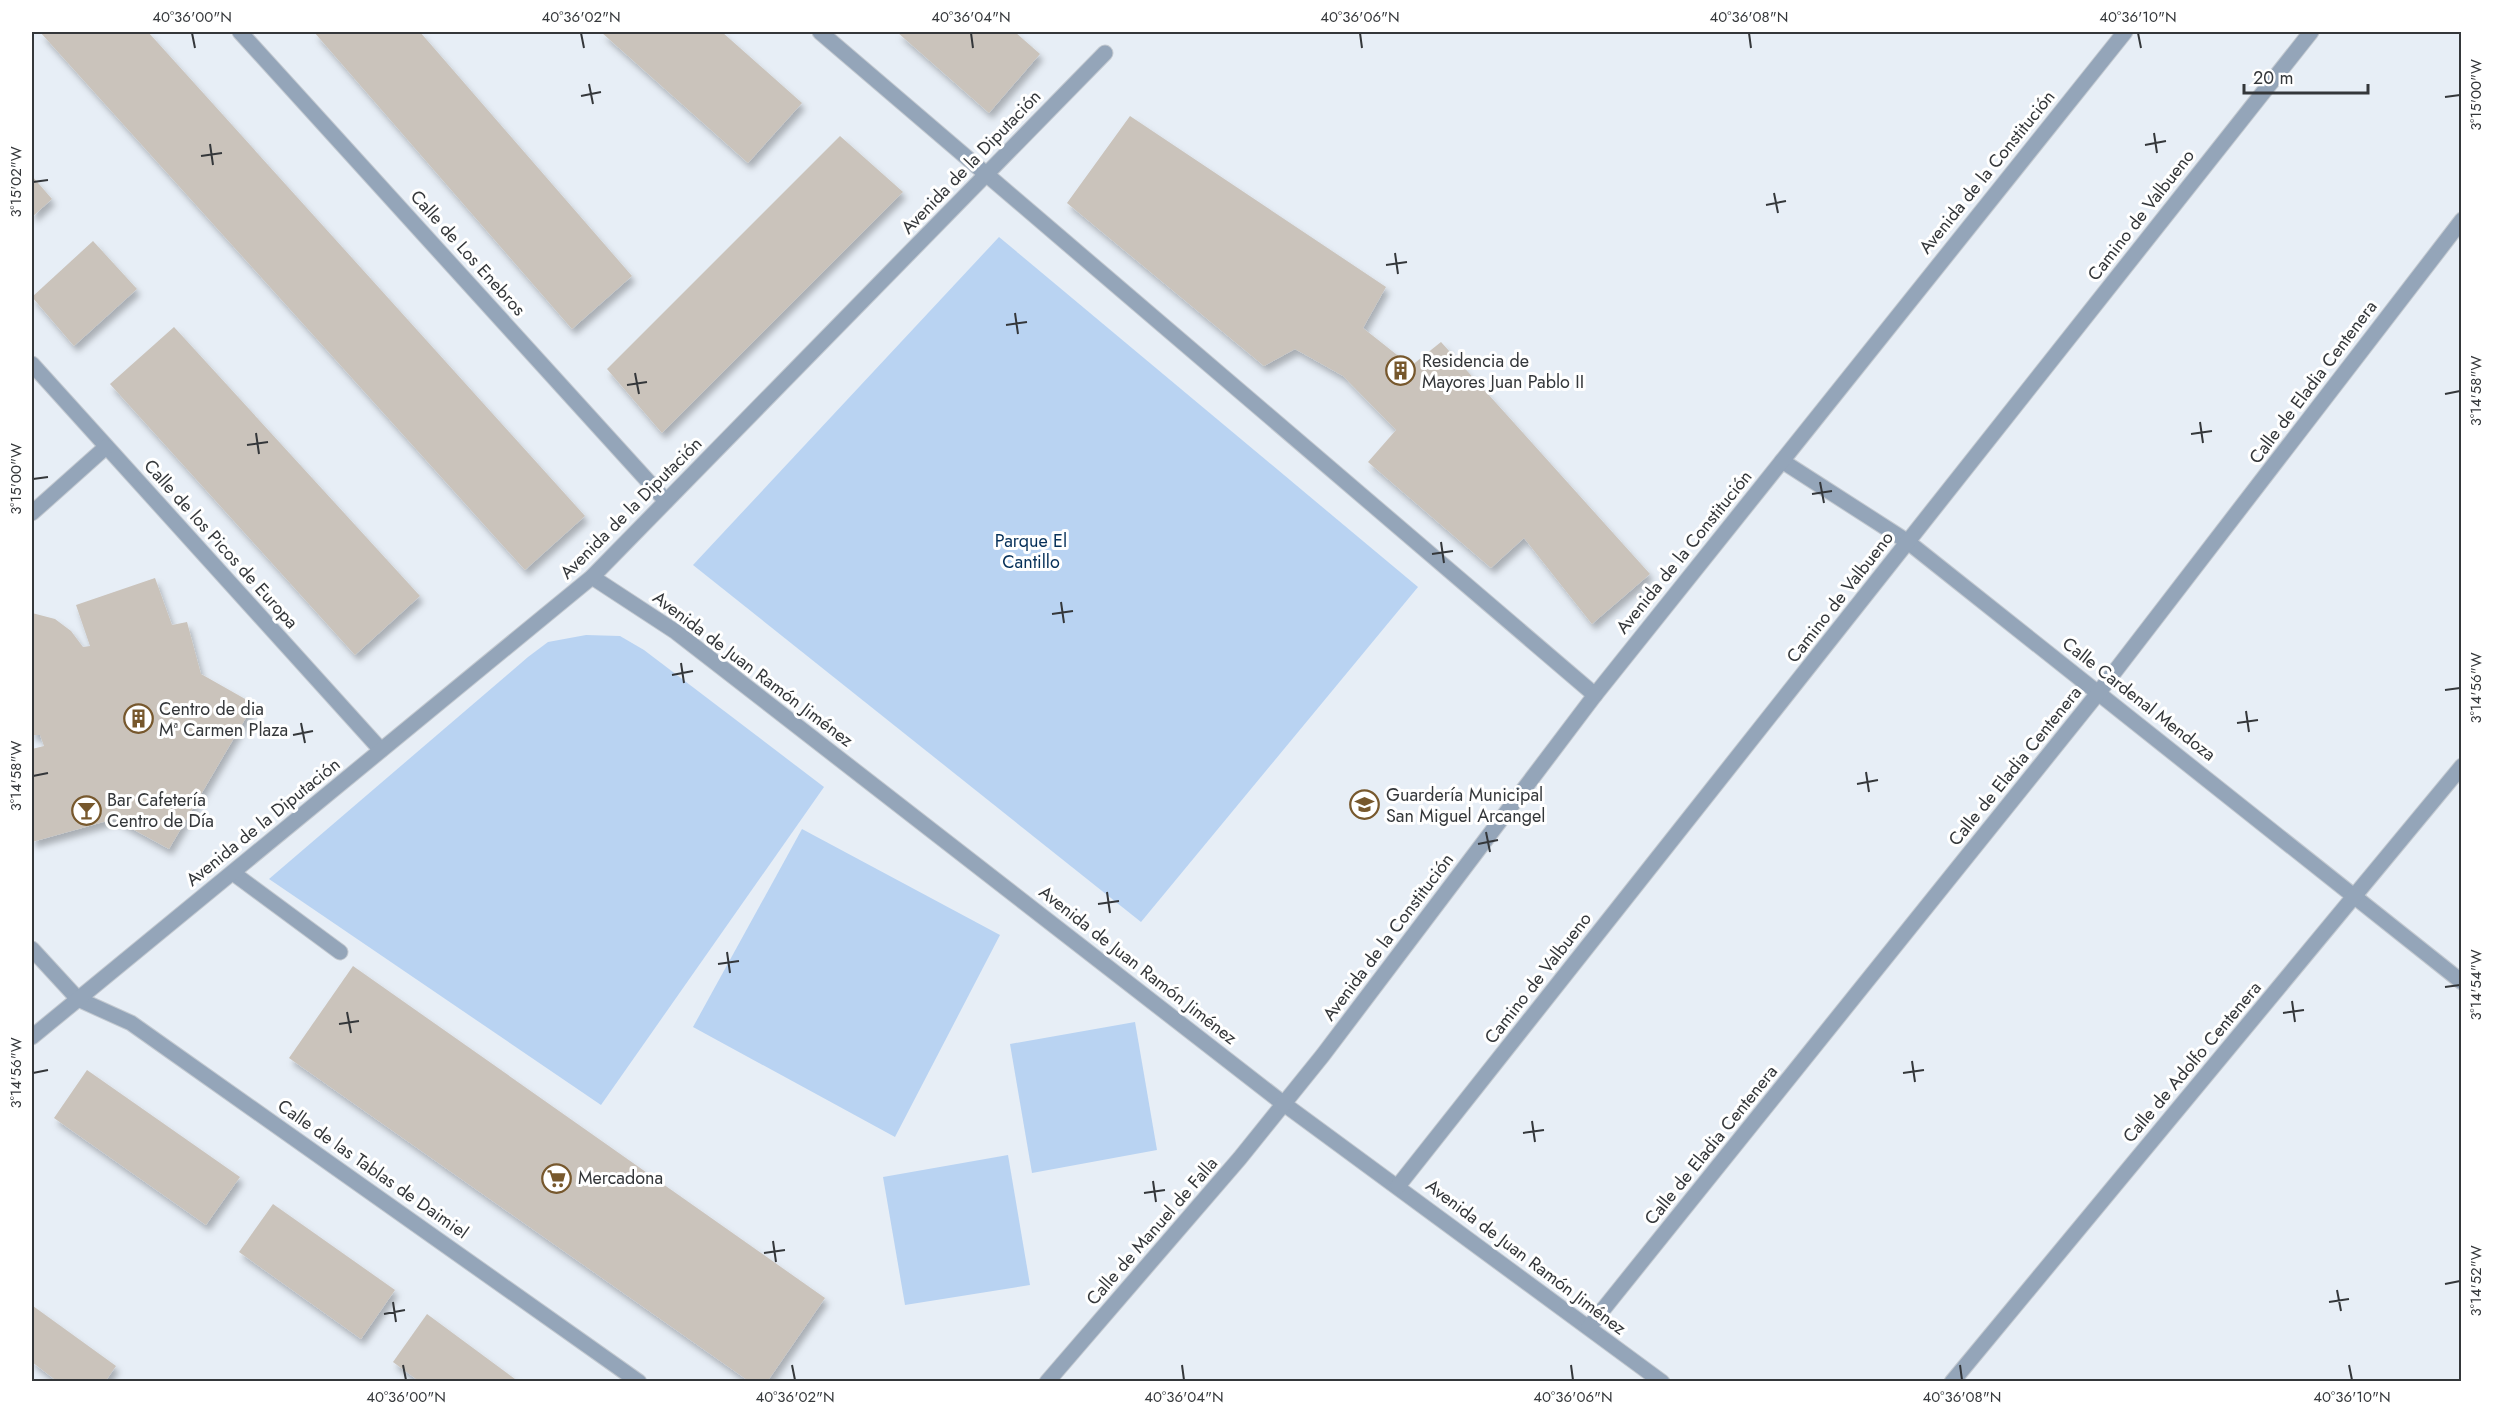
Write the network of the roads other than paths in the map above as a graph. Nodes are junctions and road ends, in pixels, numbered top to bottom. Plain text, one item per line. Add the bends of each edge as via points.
1 (240, 32) edge
2 (820, 32) edge
3 (2125, 32) edge
4 (2311, 32) edge
5 (1105, 53) dead end
6 (986, 174) junction
7 (2462, 220) edge
8 (32, 364) edge
9 (106, 447) junction
10 (1782, 460) junction
11 (666, 501) junction
12 (32, 513) edge
13 (1908, 542) junction
14 (592, 578) junction
15 (2099, 692) junction
16 (1595, 695) junction
17 (381, 750) junction
18 (2462, 766) edge
19 (233, 873) junction
20 (2354, 896) junction
21 (32, 949) edge
22 (340, 952) dead end
23 (2462, 982) edge
24 (78, 999) junction
25 (32, 1037) edge
26 (1284, 1104) junction
27 (1398, 1186) junction
28 (1589, 1328) junction
29 (639, 1382) edge
30 (1047, 1382) edge
31 (1662, 1382) edge
32 (1952, 1382) edge

1 - 11 street, Calle de Los Enebros
2 - 6 street
3 - 10 street, Avenida de la Constitución
4 - 13 street, Camino de Valbueno
5 - 6 street, Avenida de la Diputación
6 - 11 street, Avenida de la Diputación
6 - 16 street
7 - 15 street, Calle de Eladia Centenera
8 - 9 street, Calle de los Picos de Europa
9 - 12 street
9 - 17 street, Calle de los Picos de Europa
10 - 13 street, Calle Cardenal Mendoza
10 - 16 street, Avenida de la Constitución
11 - 14 street, Avenida de la Diputación
13 - 15 street, Calle Cardenal Mendoza
13 - 27 street, Camino de Valbueno
14 - 17 street, Avenida de la Diputación
14 - 26 street, Avenida de Juan Ramón Jiménez via 676,632
15 - 20 street, Calle Cardenal Mendoza
15 - 28 street, Calle de Eladia Centenera
16 - 26 street, Avenida de la Constitución
17 - 19 street, Avenida de la Diputación
18 - 20 street, Calle de Adolfo Centenera
19 - 22 street
19 - 24 street, Avenida de la Diputación
20 - 23 street, Calle Cardenal Mendoza
20 - 32 street, Calle de Adolfo Centenera
21 - 24 street
24 - 25 street, Avenida de la Diputación
24 - 29 street, Calle de las Tablas de Daimiel via 131,1023
26 - 27 street, Avenida de Juan Ramón Jiménez
26 - 30 street, Calle de Manuel de Falla
27 - 28 street, Avenida de Juan Ramón Jiménez
28 - 31 street, Avenida de Juan Ramón Jiménez

